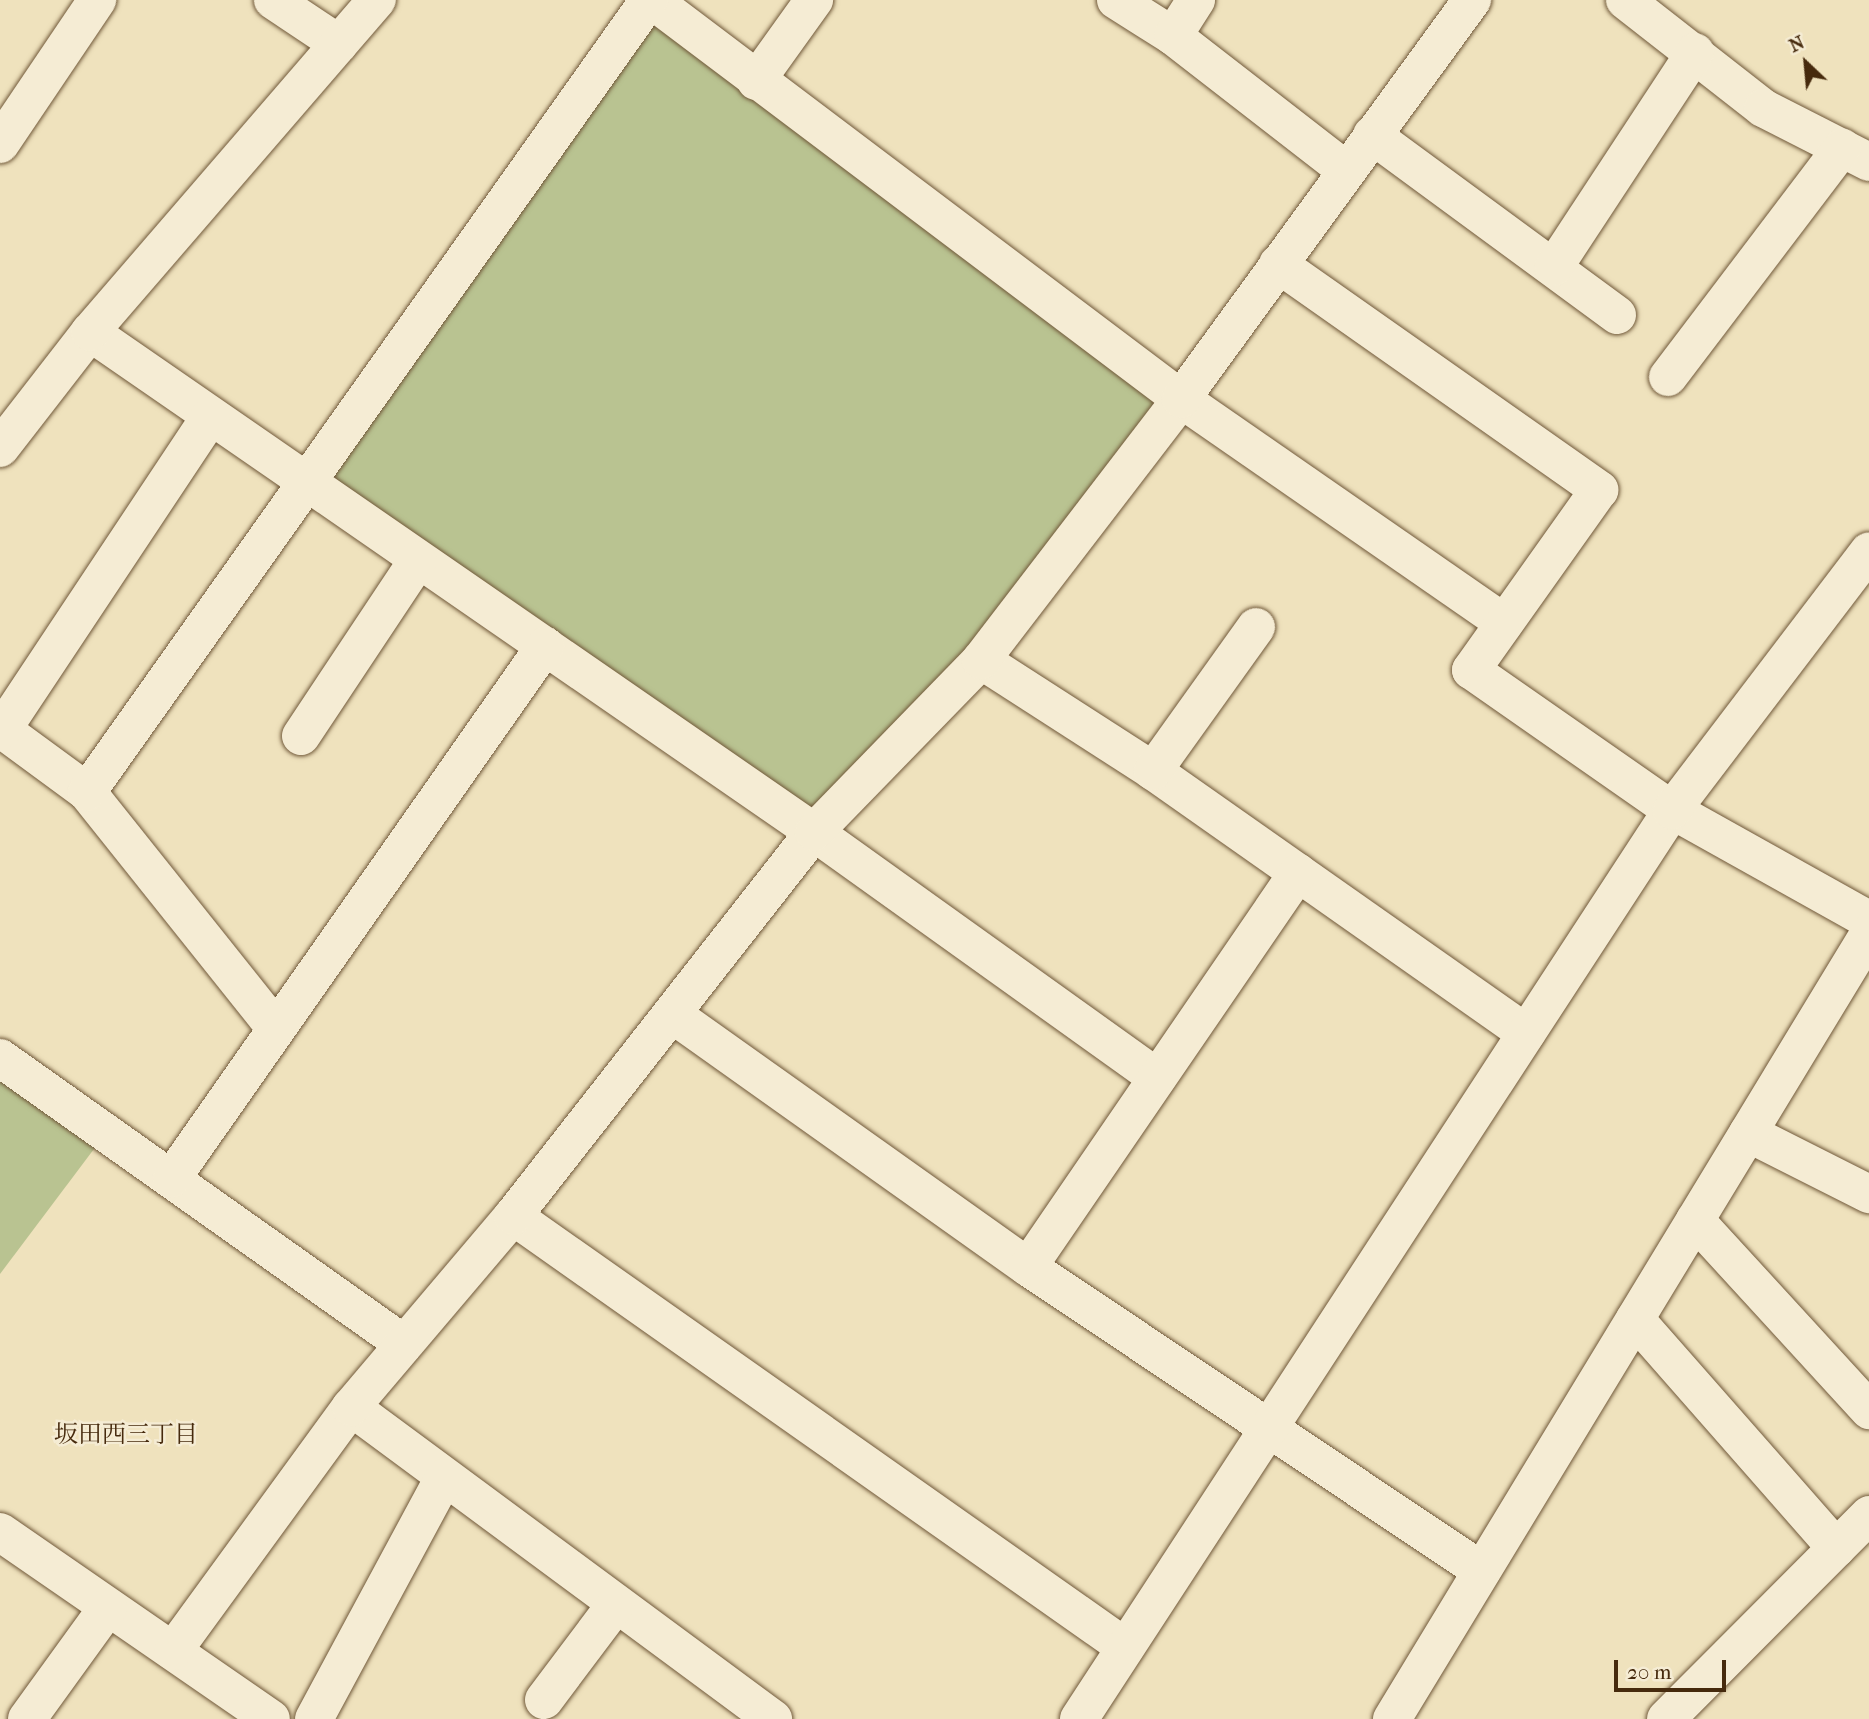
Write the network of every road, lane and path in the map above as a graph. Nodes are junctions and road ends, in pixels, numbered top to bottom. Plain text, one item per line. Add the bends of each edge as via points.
1 (97, 0) edge
2 (273, 0) edge
3 (377, 0) edge
4 (814, 0) edge
5 (1116, 0) edge
6 (1195, 0) edge
7 (1472, 0) edge
8 (1625, 0) edge
9 (656, 2) edge
10 (1173, 36) junction
11 (339, 44) junction
12 (1695, 52) junction
13 (756, 81) junction
14 (1372, 135) junction
15 (0, 144) edge
16 (1855, 155) edge
17 (1346, 170) junction
18 (1278, 264) junction
19 (1554, 267) junction
20 (1617, 315) dead end
21 (90, 332) junction
22 (1668, 377) dead end
23 (1181, 399) junction
24 (211, 416) junction
25 (0, 448) edge
26 (307, 482) junction
27 (1869, 551) edge
28 (418, 560) junction
29 (1504, 623) junction
30 (1256, 627) dead end
31 (545, 646) junction
32 (981, 660) junction
33 (1, 729) edge
34 (301, 736) dead end
35 (1153, 772) junction
36 (87, 792) junction
37 (1672, 810) junction
38 (814, 832) junction
39 (1298, 873) junction
40 (1866, 916) edge
41 (672, 1014) junction
42 (276, 1029) junction
43 (1526, 1033) junction
44 (0, 1058) edge
45 (1157, 1079) junction
46 (1748, 1133) junction
47 (172, 1178) junction
48 (1869, 1194) edge
49 (513, 1216) junction
50 (1695, 1220) junction
51 (1028, 1266) junction
52 (1635, 1319) junction
53 (404, 1344) junction
54 (351, 1407) junction
55 (1869, 1410) edge
56 (1269, 1428) junction
57 (444, 1478) junction
58 (1869, 1515) edge
59 (0, 1532) edge
60 (1836, 1548) junction
61 (1482, 1571) junction
62 (616, 1604) junction
63 (108, 1607) junction
64 (1125, 1647) junction
65 (173, 1651) junction
66 (544, 1700) dead end
67 (27, 1719) edge
68 (271, 1719) edge
69 (314, 1719) edge
70 (773, 1719) edge
71 (1079, 1719) edge
72 (1392, 1719) edge
73 (1666, 1719) edge

1 - 15 street
2 - 11 street
3 - 11 street
4 - 13 street
5 - 10 street
6 - 10 street
7 - 14 street
8 - 12 street
9 - 13 street
9 - 26 street
10 - 17 street
11 - 21 street
12 - 16 street via 1763,108
12 - 19 street
13 - 23 street
14 - 17 street
14 - 19 street
16 - 22 street
17 - 18 street
18 - 23 street
18 - 29 street via 1599,490
19 - 20 street
21 - 24 street
21 - 25 street
23 - 29 street
23 - 32 street
24 - 26 street
24 - 33 street
26 - 28 street
26 - 36 street
27 - 37 street
28 - 31 street
28 - 34 street
29 - 37 street via 1471,670
30 - 35 street
31 - 38 street
31 - 42 street
32 - 35 street
32 - 38 street
33 - 36 street
35 - 39 street
36 - 42 street
37 - 40 street
37 - 43 street
38 - 41 street
38 - 45 street
39 - 43 street
39 - 45 street
40 - 46 street
41 - 49 street
41 - 51 street
42 - 47 street
43 - 56 street
44 - 47 street
45 - 51 street
46 - 48 street
46 - 50 street
47 - 53 street
49 - 53 street
49 - 64 street
50 - 52 street
50 - 55 street
51 - 56 street
52 - 60 street
52 - 61 street
53 - 54 street
54 - 57 street
54 - 65 street
56 - 61 street
56 - 64 street
57 - 62 street
57 - 69 street
58 - 60 street
59 - 63 street
60 - 73 street
61 - 72 street
62 - 66 street
62 - 70 street
63 - 65 street
63 - 67 street
64 - 71 street
65 - 68 street

